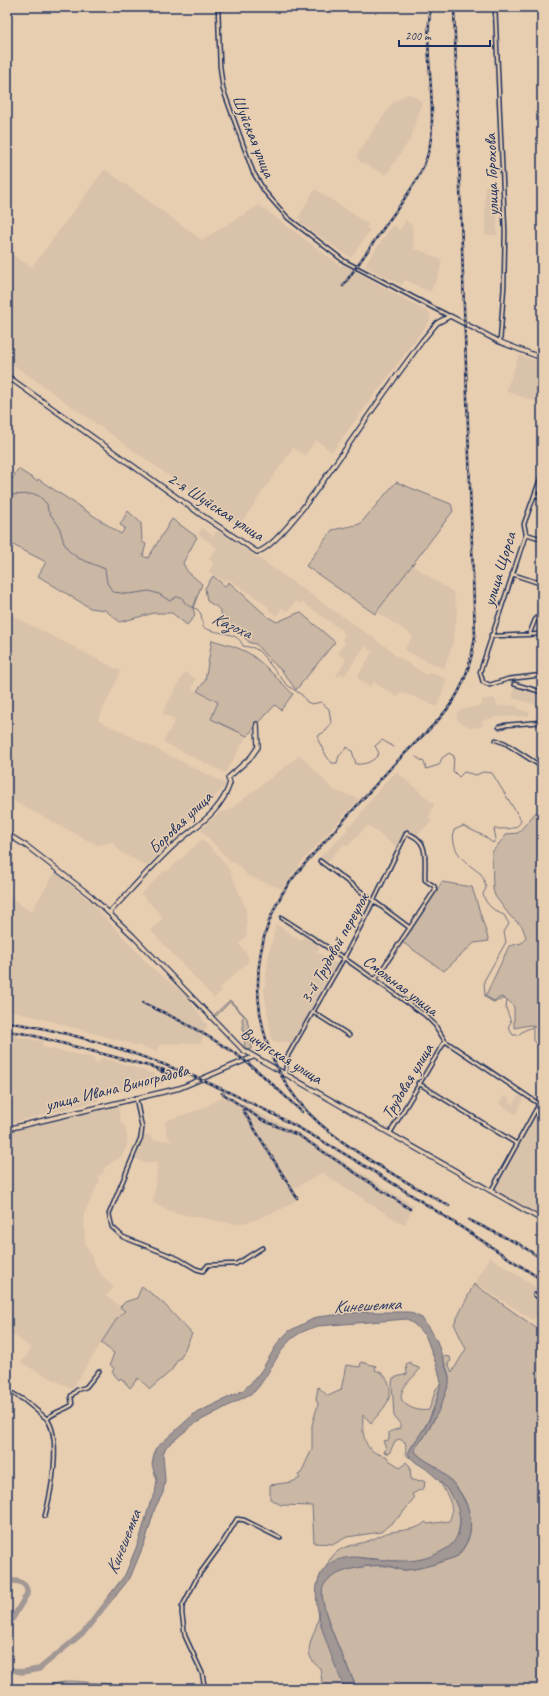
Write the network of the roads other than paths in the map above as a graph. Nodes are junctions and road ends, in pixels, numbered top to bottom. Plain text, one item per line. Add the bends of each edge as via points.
1 (218, 7) edge
2 (495, 7) edge
3 (450, 316) junction
4 (500, 342) junction
5 (542, 358) edge
6 (7, 376) edge
7 (542, 474) edge
8 (535, 495) junction
9 (542, 497) edge
10 (526, 534) junction
11 (542, 540) edge
12 (512, 574) junction
13 (542, 584) edge
14 (542, 613) edge
15 (529, 634) junction
16 (542, 634) edge
17 (491, 635) junction
18 (542, 675) edge
19 (514, 684) dead end
20 (542, 692) edge
21 (542, 722) edge
22 (257, 724) dead end
23 (499, 728) dead end
24 (496, 740) dead end
25 (542, 767) edge
26 (7, 834) edge
27 (320, 861) dead end
28 (374, 901) junction
29 (109, 912) junction
30 (282, 918) dead end
31 (410, 928) junction
32 (344, 958) junction
33 (375, 980) junction
34 (312, 1012) junction
35 (349, 1035) dead end
36 (445, 1041) junction
37 (253, 1057) junction
38 (285, 1076) junction
39 (418, 1083) junction
40 (136, 1098) junction
41 (7, 1129) edge
42 (390, 1133) junction
43 (517, 1144) junction
44 (491, 1191) junction
45 (542, 1220) edge
46 (262, 1248) dead end
47 (535, 1295) dead end
48 (542, 1300) edge
49 (99, 1371) dead end
50 (7, 1390) edge
51 (47, 1419) junction
52 (45, 1516) dead end
53 (280, 1538) dead end
54 (205, 1689) edge

1 - 3 street, Шуйская улица via 223,89 253,172 265,192 288,218 344,261
2 - 4 street, улица Горохова via 505,231
3 - 4 street
3 - 6 street, 2-я Шуйская улица via 437,323 422,341 293,521 272,544 257,552
4 - 5 street
7 - 8 street, улица Щорса
8 - 9 street
8 - 10 street, улица Щорса via 524,524
10 - 11 street
10 - 12 street, улица Щорса
12 - 13 street
12 - 17 street, улица Щорса
14 - 15 street
15 - 16 street
15 - 17 street
17 - 18 street, улица Щорса via 480,672 483,682 490,684 508,678
19 - 20 street
21 - 23 street via 506,725
22 - 29 street, Боровая улица via 258,747 228,778 230,783 220,806 171,848
24 - 25 street
26 - 29 street, Вичугская улица via 58,868
27 - 28 street
28 - 31 street
28 - 31 street, 3-й Трудовой переулок via 406,833 414,836 426,856 425,880 435,888
28 - 32 street, 3-й Трудовой переулок
29 - 37 street, Вичугская улица via 230,1039
30 - 32 street, Смольная улица
31 - 33 street
32 - 33 street, Смольная улица
32 - 34 street, 3-й Трудовой переулок
33 - 36 street, Смольная улица via 432,1020
34 - 35 street
34 - 38 street, 3-й Трудовой переулок via 287,1057
36 - 39 street, Трудовая улица
36 - 43 street, Смольная улица via 539,1104
37 - 38 street, Вичугская улица
37 - 40 street, улица Ивана Виноградова via 180,1088
38 - 42 street, Вичугская улица
39 - 42 street, Трудовая улица
39 - 43 street
40 - 41 street, улица Ивана Виноградова
40 - 46 street via 142,1128 141,1137 109,1214 112,1227 123,1237 203,1271 208,1265 236,1264
42 - 44 street, Вичугская улица
43 - 44 street
44 - 45 street, Вичугская улица
47 - 48 street
49 - 51 street via 86,1387 75,1391 71,1396 72,1405 62,1412 53,1413
50 - 51 street
51 - 52 street via 55,1450
53 - 54 street via 237,1519 188,1591 182,1607 182,1624 202,1673

